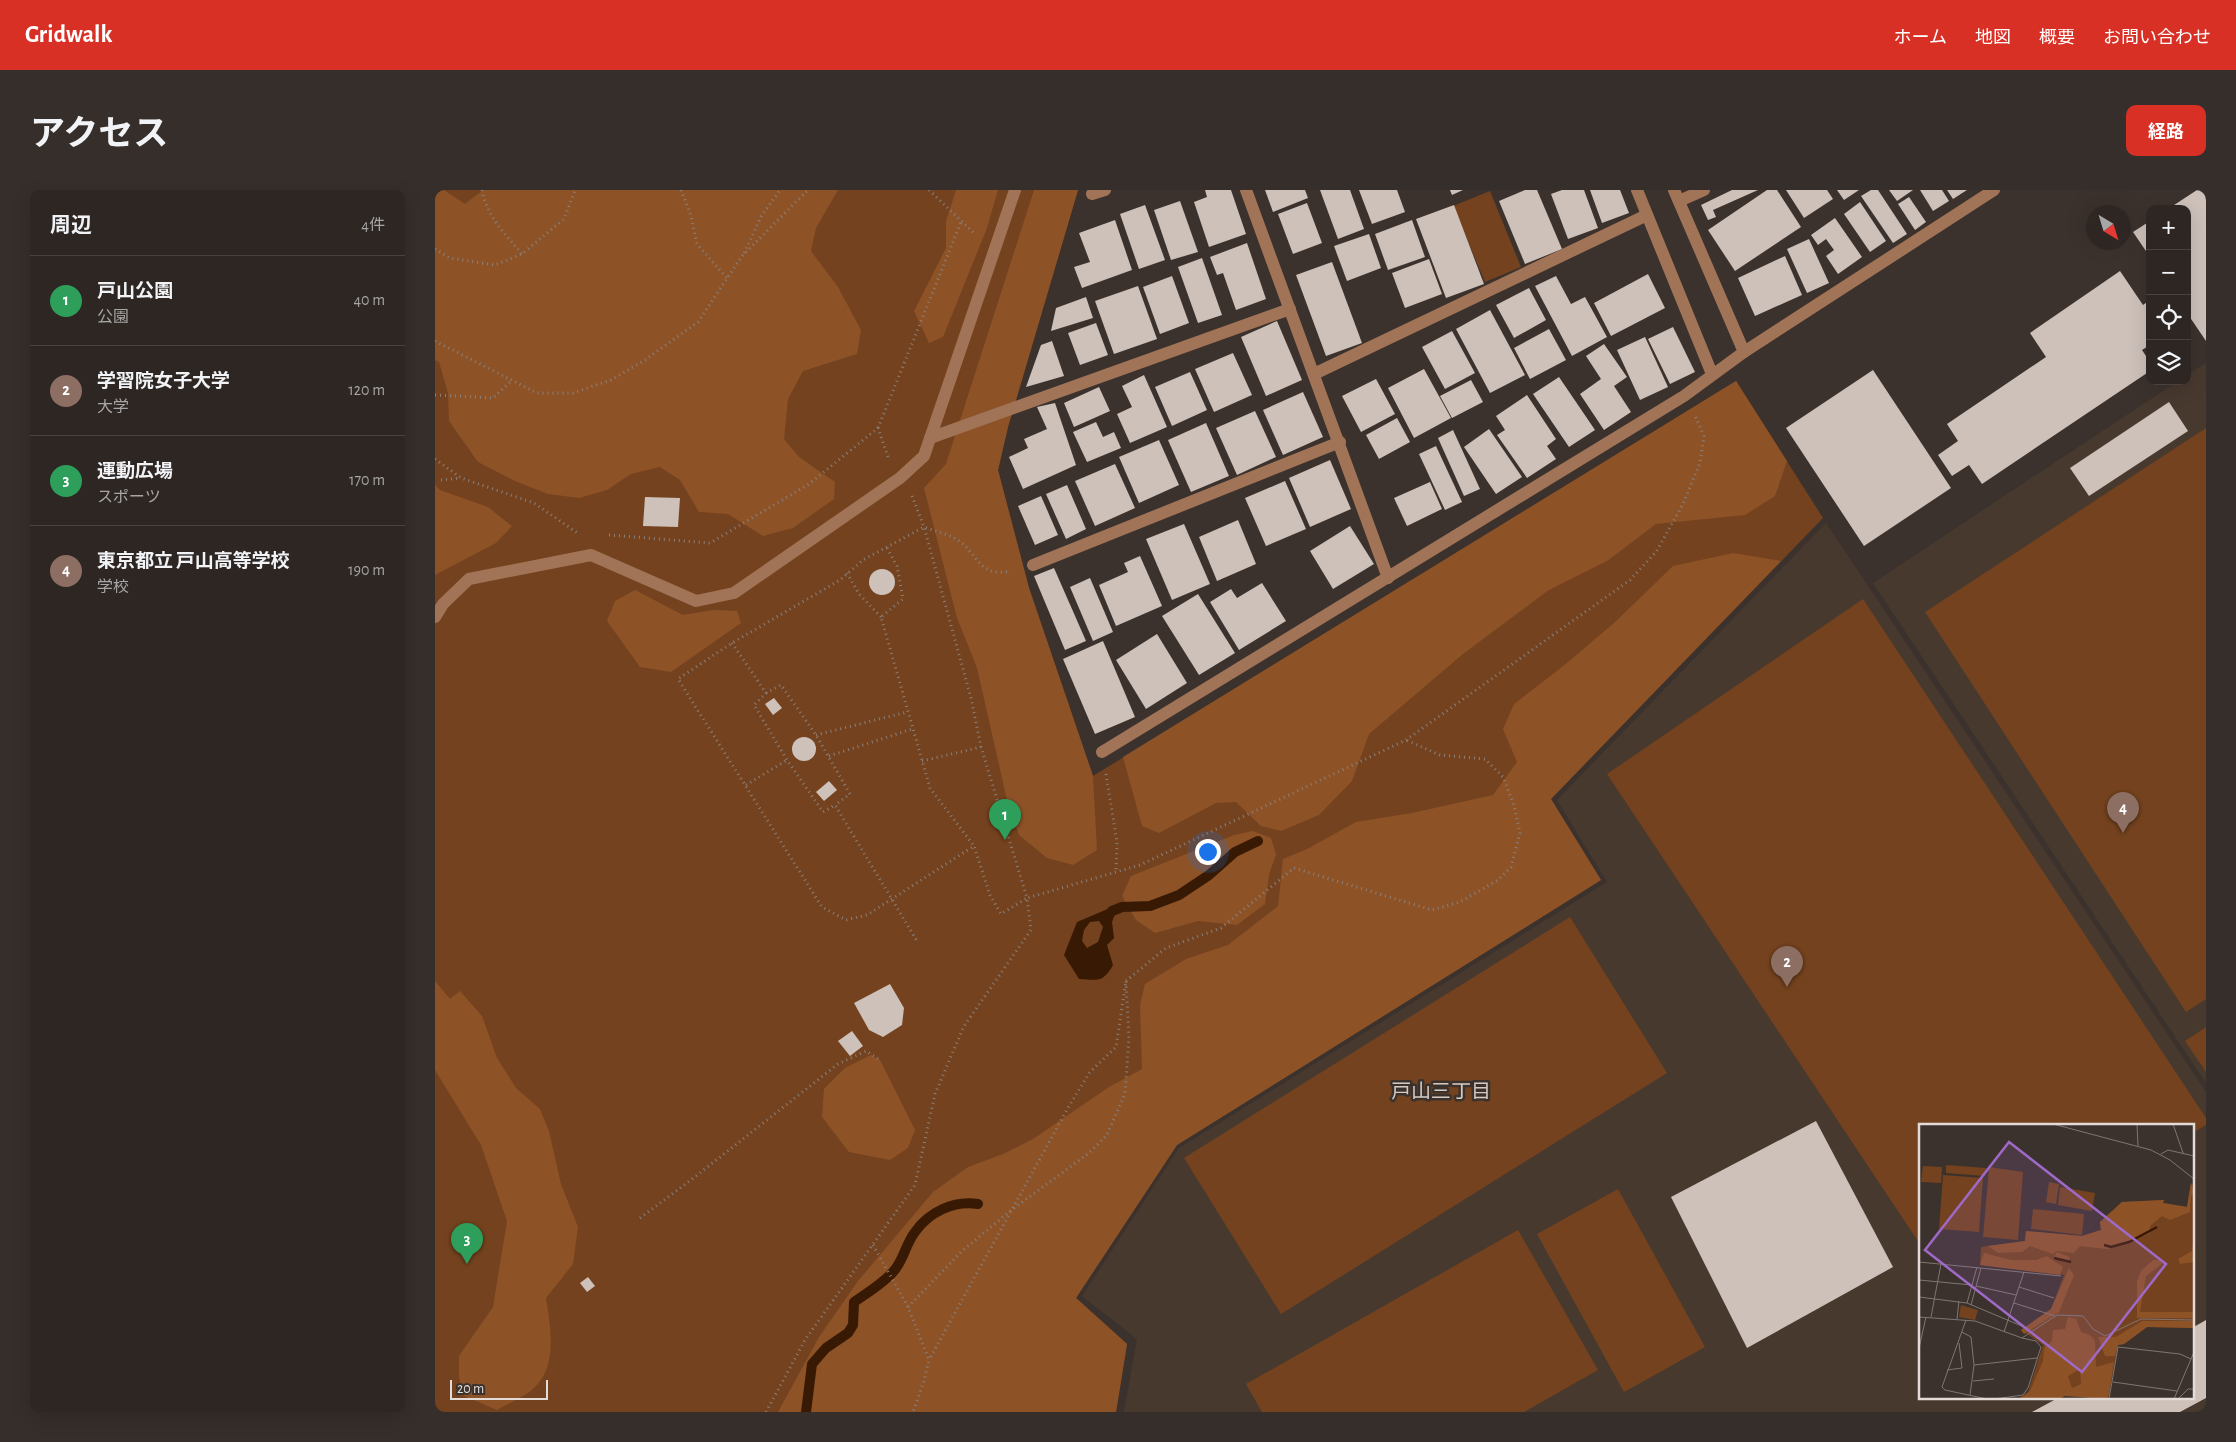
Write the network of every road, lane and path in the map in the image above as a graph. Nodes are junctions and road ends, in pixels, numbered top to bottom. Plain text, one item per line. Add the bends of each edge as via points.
1 (482, 190) edge
2 (575, 190) edge
3 (681, 190) edge
4 (780, 190) edge
5 (808, 190) edge
6 (929, 190) edge
7 (1015, 190) edge
8 (1105, 190) edge
9 (1246, 190) edge
10 (1637, 190) edge
11 (1704, 190) edge
12 (1994, 190) edge
13 (1092, 194) dead end
14 (1677, 196) edge
15 (1647, 216) junction
16 (961, 222) junction
17 (435, 249) edge
18 (994, 251) junction
19 (522, 254) junction
20 (742, 256) junction
21 (727, 278) junction
22 (1290, 309) junction
23 (435, 341) edge
24 (1744, 352) junction
25 (1314, 374) junction
26 (1712, 374) junction
27 (511, 381) junction
28 (435, 395) edge
29 (1684, 396) junction
30 (878, 428) junction
31 (930, 438) junction
32 (1340, 442) junction
33 (435, 459) edge
34 (890, 464) dead end
35 (461, 478) junction
36 (441, 480) dead end
37 (909, 491) dead end
38 (924, 528) junction
39 (579, 533) junction
40 (588, 534) dead end
41 (607, 535) dead end
42 (887, 548) junction
43 (591, 555) junction
44 (1033, 565) joint
45 (847, 573) junction
46 (1388, 578) junction
47 (881, 616) junction
48 (435, 617) edge
49 (732, 642) junction
50 (767, 693) junction
51 (907, 712) junction
52 (912, 728) junction
53 (816, 734) junction
54 (1407, 740) junction
55 (981, 747) junction
56 (1102, 752) joint
57 (829, 756) junction
58 (787, 760) junction
59 (922, 761) junction
60 (746, 785) junction
61 (835, 805) junction
62 (974, 846) junction
63 (1116, 872) junction
64 (1027, 898) junction
65 (892, 899) junction
66 (917, 941) dead end
67 (1126, 981) junction
68 (880, 1060) dead end
69 (1009, 1212) junction
70 (640, 1218) dead end
71 (873, 1245) junction
72 (908, 1307) junction
73 (929, 1360) junction
74 (765, 1412) edge
75 (913, 1412) edge

1 - 19 path via 484,203 494,222
2 - 19 path via 564,219
3 - 21 path via 697,244
4 - 20 path via 762,215
5 - 20 path
6 - 16 path
7 - 18 street
8 - 13 street
9 - 22 street
10 - 15 street
11 - 14 street
12 - 24 street
14 - 24 street
15 - 25 street
15 - 26 street
16 - 18 path
16 - 30 path
17 - 19 path via 450,258 495,265
18 - 31 street
20 - 21 path
21 - 27 path via 698,322 611,380 573,393 537,394
22 - 25 street
22 - 31 street
23 - 27 path
24 - 26 street
25 - 32 street
26 - 29 street
27 - 28 path via 493,398
29 - 46 street
29 - 54 path via 1704,436 1700,463 1682,506 1656,552 1630,580
30 - 34 path
30 - 41 path via 809,484 710,543
31 - 43 street via 923,456 900,478 733,593 696,601
32 - 44 street
32 - 46 street
33 - 35 path
35 - 36 path
35 - 39 path via 534,503
37 - 38 path
38 - 42 path
38 - 44 path via 955,538 981,566 999,573
38 - 55 path via 971,698
39 - 40 path
39 - 43 path
42 - 45 path via 863,560
42 - 47 path via 897,566 903,599
43 - 48 street via 469,578 443,604
45 - 47 path via 859,594
45 - 49 path
46 - 56 street
47 - 51 path
49 - 50 path
49 - 60 path via 678,679
50 - 53 path via 781,685
50 - 58 path via 754,705
51 - 52 path
51 - 53 path
52 - 57 path
52 - 59 path
53 - 57 path
54 - 63 path via 1140,865
54 - 67 path via 1440,755 1485,759 1503,777 1514,805 1519,833 1511,868 1498,880 1460,902 1432,910 1294,868 1221,928 1166,948
55 - 59 path
55 - 64 path
56 - 63 path via 1117,842
57 - 61 path via 850,794
58 - 60 path
58 - 61 path via 823,812
59 - 62 path via 930,788
60 - 65 path via 822,907 846,920 867,915
61 - 65 path
62 - 64 path via 990,895 1001,914
62 - 65 path
63 - 64 path
64 - 71 path via 1031,930 964,1026 935,1094 915,1185
65 - 66 path
67 - 69 path via 1116,1047 1090,1072
67 - 69 path via 1129,1038 1125,1093 1107,1135 1089,1153
68 - 70 path via 866,1051 838,1064
69 - 72 path via 962,1251
69 - 73 path
71 - 72 path
71 - 74 path via 805,1340
72 - 73 path
73 - 75 path

